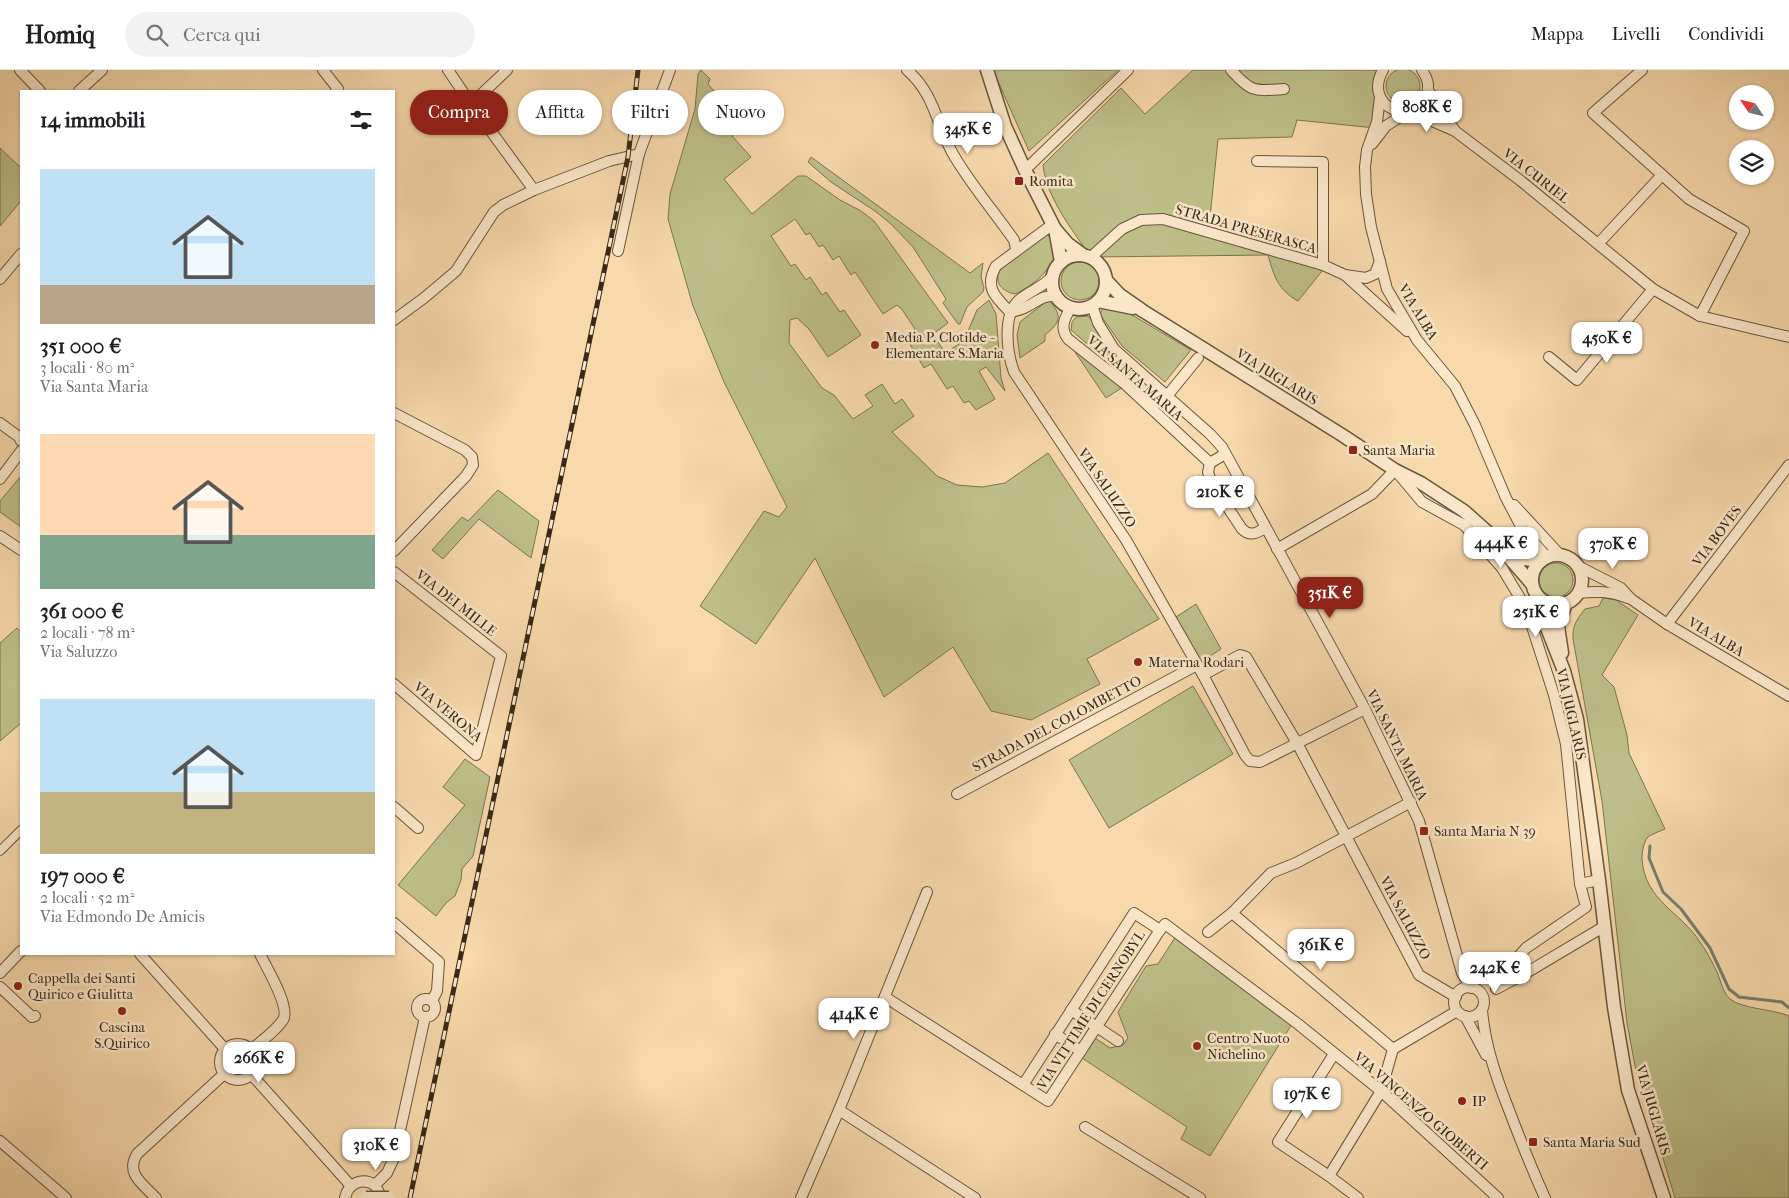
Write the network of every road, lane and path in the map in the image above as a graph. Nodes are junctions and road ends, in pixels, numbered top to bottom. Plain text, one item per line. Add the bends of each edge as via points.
1 (20, 70) edge
2 (102, 70) edge
3 (323, 70) edge
4 (448, 70) edge
5 (506, 70) edge
6 (670, 70) edge
7 (907, 70) edge
8 (987, 70) edge
9 (1128, 70) edge
10 (1231, 70) edge
11 (1383, 70) edge
12 (1422, 70) edge
13 (1642, 70) edge
14 (39, 90) edge
15 (80, 90) edge
16 (338, 90) edge
17 (462, 90) edge
18 (485, 90) edge
19 (1284, 90) dead end
20 (1428, 90) junction
21 (1380, 98) junction
22 (1409, 111) junction
23 (1455, 132) junction
24 (494, 135) edge
25 (1367, 150) junction
26 (639, 154) junction
27 (1257, 161) dead end
28 (1024, 170) junction
29 (1662, 175) junction
30 (534, 190) junction
31 (1054, 226) junction
32 (1598, 244) junction
33 (1016, 250) junction
34 (618, 251) dead end
35 (20, 255) edge
36 (1087, 256) junction
37 (1380, 261) junction
38 (1061, 262) junction
39 (1324, 265) junction
40 (1054, 275) junction
41 (1345, 275) junction
42 (0, 279) edge
43 (1106, 280) junction
44 (1387, 289) junction
45 (1653, 289) junction
46 (1057, 296) junction
47 (1368, 296) junction
48 (1095, 303) junction
49 (1071, 307) junction
50 (1143, 311) junction
51 (1010, 312) junction
52 (1700, 316) junction
53 (395, 319) edge
54 (1789, 337) edge
55 (1417, 340) junction
56 (1198, 358) dead end
57 (1550, 358) dead end
58 (1166, 394) junction
59 (1151, 408) junction
60 (395, 414) edge
61 (0, 423) edge
62 (20, 439) edge
63 (20, 452) edge
64 (1225, 454) junction
65 (1210, 462) junction
66 (1789, 465) edge
67 (1394, 470) junction
68 (0, 480) edge
69 (1506, 498) junction
70 (1265, 528) junction
71 (0, 536) edge
72 (1492, 536) junction
73 (20, 549) edge
74 (1277, 549) junction
75 (395, 550) edge
76 (1561, 556) junction
77 (1544, 559) junction
78 (1576, 565) junction
79 (395, 573) edge
80 (1534, 589) junction
81 (1578, 593) junction
82 (1631, 599) junction
83 (1566, 603) junction
84 (1668, 624) junction
85 (501, 656) joint
86 (1197, 664) junction
87 (1564, 671) junction
88 (1203, 675) junction
89 (395, 685) edge
90 (1788, 695) edge
91 (1365, 709) junction
92 (1297, 743) junction
93 (957, 794) dead end
94 (1411, 802) junction
95 (395, 808) edge
96 (418, 828) dead end
97 (20, 831) edge
98 (1346, 836) junction
99 (0, 851) edge
100 (1599, 880) junction
101 (1580, 884) junction
102 (927, 892) dead end
103 (1232, 913) junction
104 (395, 924) edge
105 (1604, 926) junction
106 (1160, 930) junction
107 (1208, 932) dead end
108 (20, 952) edge
109 (141, 955) edge
110 (260, 955) edge
111 (1, 972) edge
112 (1526, 973) junction
113 (0, 987) edge
114 (1475, 989) junction
115 (1496, 989) junction
116 (885, 997) junction
117 (1456, 997) junction
118 (1482, 1008) junction
119 (1071, 1010) junction
120 (1461, 1014) junction
121 (35, 1016) dead end
122 (1097, 1027) junction
123 (1055, 1034) junction
124 (1118, 1041) dead end
125 (225, 1048) junction
126 (1393, 1049) junction
127 (251, 1050) junction
128 (1081, 1051) junction
129 (1334, 1054) junction
130 (1492, 1067) junction
131 (224, 1074) junction
132 (251, 1074) junction
133 (1023, 1085) junction
134 (1381, 1091) junction
135 (839, 1110) junction
136 (1086, 1127) dead end
137 (0, 1141) edge
138 (1328, 1176) junction
139 (351, 1186) junction
140 (375, 1186) junction
141 (66, 1198) edge
142 (156, 1198) edge
143 (345, 1198) edge
144 (366, 1198) edge
145 (382, 1198) edge
146 (389, 1198) edge
147 (801, 1198) edge
148 (975, 1198) edge
149 (1200, 1198) edge
150 (1358, 1198) edge
151 (1498, 1198) edge
152 (1545, 1198) edge
153 (1664, 1198) edge

1 - 14 street
2 - 15 street
3 - 16 street
4 - 17 street
5 - 18 street
6 - 26 street
7 - 33 street via 929,95 955,158 1014,240
8 - 28 street via 1005,126
9 - 28 street
10 - 19 street via 1250,88 1258,91
11 - 21 street, VIA ALBA via 1377,88
12 - 20 street, VIA CURIEL
13 - 29 street via 1593,113
20 - 22 street via 1418,107
20 - 23 street, VIA CURIEL
21 - 22 street, VIA CURIEL via 1392,109
21 - 25 street, VIA ALBA
22 - 23 street, VIA CURIEL
22 - 25 street via 1386,126
23 - 32 street, VIA CURIEL
24 - 30 street
25 - 37 street, VIA ALBA via 1366,194
26 - 30 street
26 - 34 street
27 - 39 street via 1323,162
28 - 31 street
29 - 32 street
29 - 52 street via 1689,198 1744,231
30 - 53 street via 494,212 456,271
31 - 33 street
31 - 36 street via 1067,243
31 - 38 street
32 - 45 street, VIA CURIEL
33 - 51 street via 996,266 991,275 991,289
35 - 42 street
36 - 38 street via 1075,255
36 - 39 street, STRADA PRESERASCA via 1122,229 1141,220 1163,219
36 - 43 street via 1101,265
37 - 41 street, STRADA PRESERASCA via 1375,274 1366,278
37 - 44 street, VIA ALBA
38 - 40 street
39 - 41 street, STRADA PRESERASCA
40 - 46 street
40 - 51 street via 1046,284 1018,300
41 - 47 street, STRADA PRESERASCA
43 - 48 street via 1103,295
43 - 50 street, VIA JUGLARIS via 1120,295
44 - 47 street via 1382,296
44 - 55 street, VIA ALBA
45 - 52 street, VIA CURIEL
45 - 57 street via 1577,380
46 - 49 street
46 - 51 street via 1042,297
47 - 55 street, STRADA PRESERASCA
48 - 49 street
48 - 50 street, VIA JUGLARIS
48 - 58 street, VIA SANTA MARIA via 1098,323 1114,349
49 - 59 street, VIA SANTA MARIA via 1063,326 1065,334
50 - 67 street, VIA JUGLARIS
51 - 86 street, VIA SALUZZO via 1008,340 1014,372 1126,540
52 - 54 street, VIA CURIEL
55 - 69 street, VIA ALBA via 1455,386
56 - 58 street
58 - 59 street
58 - 64 street, VIA SANTA MARIA via 1210,434
59 - 65 street, VIA SANTA MARIA
60 - 75 street via 465,450 472,456 473,465
61 - 62 street
63 - 68 street
64 - 65 street
64 - 70 street, VIA SANTA MARIA
65 - 70 street via 1211,482 1242,529 1254,534
66 - 84 street, VIA BOVES
67 - 72 street, VIA JUGLARIS via 1464,511
67 - 74 street via 1372,494
67 - 101 street, VIA JUGLARIS via 1422,502 1464,525 1502,568 1526,608 1566,744
69 - 76 street, VIA ALBA
69 - 77 street, VIA ALBA via 1524,532
70 - 74 street, VIA SANTA MARIA
71 - 73 street
72 - 77 street, VIA JUGLARIS via 1524,559
72 - 80 street, VIA JUGLARIS
74 - 91 street, VIA SANTA MARIA
76 - 77 street
76 - 78 street
77 - 80 street via 1534,571
78 - 81 street via 1581,579
78 - 82 street, VIA ALBA via 1621,588
79 - 85 street, VIA DEI MILLE
80 - 83 street via 1542,600 1550,604
80 - 87 street, VIA JUGLARIS
81 - 82 street, VIA ALBA via 1611,592
81 - 83 street
82 - 84 street, VIA ALBA
83 - 87 street, VIA JUGLARIS via 1558,626
84 - 90 street, VIA ALBA
85 - 89 street, VIA VERONA via 476,755
86 - 88 street, VIA SALUZZO
86 - 93 street, STRADA DEL COLOMBETTO
87 - 100 street, VIA JUGLARIS via 1577,720
88 - 92 street, VIA SALUZZO via 1240,655 1246,658
88 - 92 street, VIA SALUZZO via 1250,761 1260,762
91 - 92 street, VIA SALUZZO
91 - 94 street, VIA SANTA MARIA
92 - 98 street, VIA SALUZZO
94 - 98 street
94 - 114 street, VIA SANTA MARIA via 1462,973
95 - 96 street
97 - 99 street
98 - 103 street via 1271,873
98 - 117 street, VIA SALUZZO via 1419,975
100 - 101 street
100 - 105 street, VIA JUGLARIS
101 - 112 street, VIA JUGLARIS via 1586,907 1526,948 1519,956
102 - 116 street
103 - 107 street
103 - 126 street
104 - 140 street via 439,962 437,992 432,1000 434,1012 425,1017 394,1158 387,1173
105 - 112 street
105 - 153 street, VIA JUGLARIS via 1628,1090
106 - 119 street, VIA VITTIME DI CERNOBYL via 1134,913
106 - 122 street, VIA VITTIME DI CERNOBYL
106 - 129 street, VIA VINCENZO GIOBERTI via 1165,924
108 - 111 street
109 - 125 street
110 - 127 street via 285,1013 284,1019
112 - 115 street
113 - 121 street via 32,1017
114 - 115 street
114 - 117 street via 1462,989
114 - 118 street, VIA SANTA MARIA via 1484,1000
115 - 118 street
116 - 133 street, VIA VITTIME DI CERNOBYL
116 - 135 street
117 - 120 street, VIA SANTA MARIA via 1455,1006
118 - 120 street via 1474,1016
118 - 130 street, VIA SANTA MARIA via 1483,1029
119 - 122 street
119 - 123 street, VIA VITTIME DI CERNOBYL
120 - 126 street
120 - 130 street, VIA SANTA MARIA
122 - 124 street
122 - 128 street, VIA VITTIME DI CERNOBYL
123 - 128 street
123 - 133 street, VIA VITTIME DI CERNOBYL
125 - 127 street via 238,1044
125 - 131 street via 220,1061
126 - 134 street
127 - 132 street via 256,1062
128 - 133 street, VIA VITTIME DI CERNOBYL via 1048,1102
129 - 134 street, VIA VINCENZO GIOBERTI
129 - 138 street via 1278,1142
130 - 152 street, VIA SANTA MARIA
131 - 132 street via 239,1080
131 - 142 street via 137,1154 132,1168 134,1175
132 - 139 street
134 - 138 street
134 - 151 street, VIA VINCENZO GIOBERTI
135 - 147 street
135 - 148 street
136 - 149 street
137 - 141 street
138 - 150 street
139 - 140 street via 365,1181
139 - 143 street
140 - 145 street
144 - 146 street, bridge

